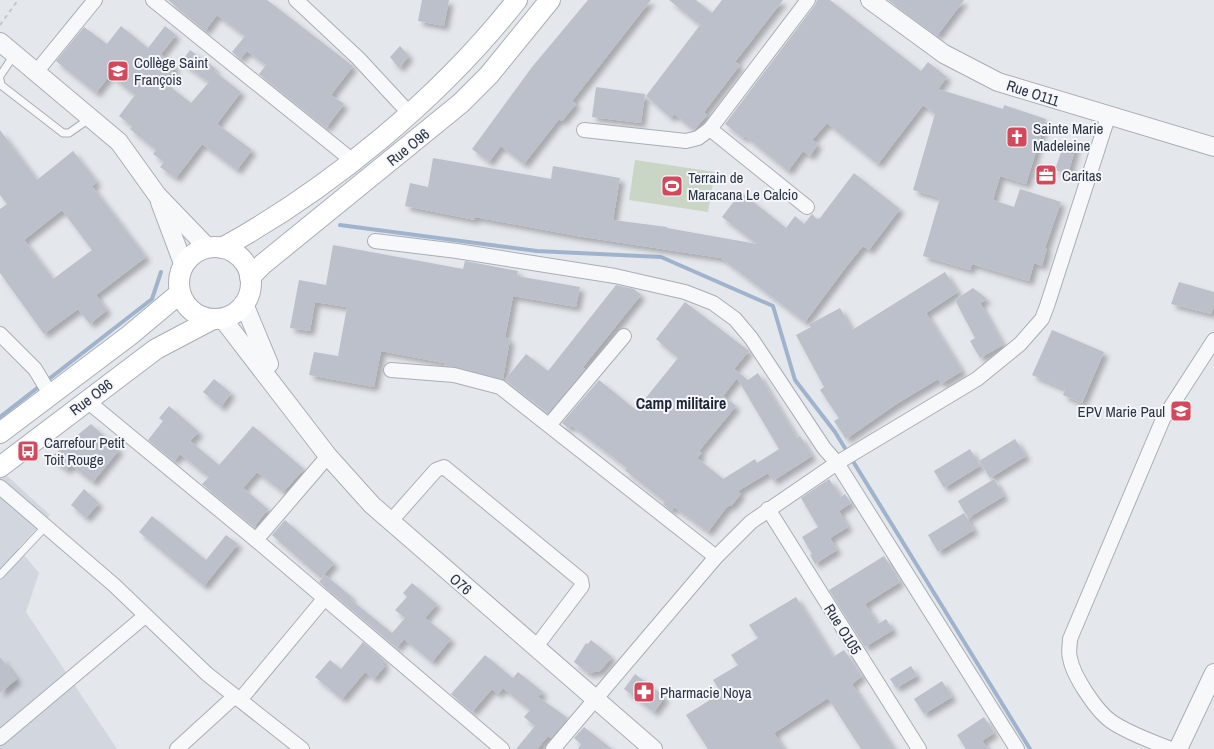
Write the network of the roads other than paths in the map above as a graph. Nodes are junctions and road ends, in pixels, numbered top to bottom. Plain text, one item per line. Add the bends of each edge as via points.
1 (95, 0) edge
2 (153, 0) edge
3 (296, 0) edge
4 (550, 0) edge
5 (808, 0) edge
6 (514, 1) edge
7 (873, 1) edge
8 (0, 42) edge
9 (15, 53) junction
10 (37, 70) junction
11 (0, 76) edge
12 (0, 80) edge
13 (409, 113) junction
14 (91, 117) junction
15 (1108, 117) junction
16 (710, 129) junction
17 (584, 130) dead end
18 (1214, 147) edge
19 (353, 161) junction
20 (157, 195) junction
21 (807, 208) dead end
22 (375, 241) dead end
23 (215, 248) junction
24 (184, 266) junction
25 (250, 277) junction
26 (180, 293) junction
27 (244, 304) junction
28 (218, 319) junction
29 (0, 334) edge
30 (624, 336) dead end
31 (1214, 340) edge
32 (391, 370) dead end
33 (50, 394) junction
34 (86, 400) junction
35 (287, 401) junction
36 (550, 424) junction
37 (0, 433) edge
38 (328, 456) junction
39 (837, 463) junction
40 (0, 467) edge
41 (0, 487) edge
42 (768, 509) junction
43 (390, 522) junction
44 (46, 526) junction
45 (256, 540) junction
46 (716, 557) junction
47 (0, 575) edge
48 (324, 599) junction
49 (145, 616) junction
50 (535, 648) junction
51 (1214, 673) edge
52 (237, 698) junction
53 (596, 700) junction
54 (0, 738) edge
55 (177, 749) edge
56 (302, 749) edge
57 (502, 749) edge
58 (553, 749) edge
59 (653, 749) edge
60 (919, 749) edge
61 (1017, 749) edge
62 (1171, 749) edge
63 (1178, 749) edge

1 - 10 street
2 - 19 street
3 - 13 street via 358,58
4 - 25 main road, Rue O96 via 489,75 461,103
5 - 16 street
6 - 13 main road, Rue O96 via 469,56
7 - 15 street, Rue O111 via 944,54 975,71 1023,91
8 - 9 street
9 - 10 street
9 - 11 lane
10 - 14 street
12 - 14 lane via 63,133 69,133
13 - 19 main road, Rue O96
14 - 20 street via 119,142
15 - 18 street, Rue O111
15 - 39 street via 1042,319 1020,344 977,379
16 - 17 street via 698,138 686,141
16 - 21 street
19 - 23 main road, Rue O96 via 267,224
20 - 23 street
20 - 24 street
22 - 39 street via 615,276 685,292 713,303 735,319 751,338
23 - 24 main road via 194,254
23 - 25 main road via 238,255
24 - 26 main road
25 - 27 main road
26 - 28 main road via 189,308 204,318
26 - 33 main road, Rue O96
27 - 28 main road via 230,316
27 - 35 street
28 - 34 main road, Rue O96 via 156,350
28 - 35 street
29 - 33 street via 35,369
30 - 36 street
31 - 62 street via 1164,419 1070,639 1070,658 1082,685 1098,708 1110,721
32 - 36 street via 454,375 500,387
33 - 37 main road, Rue O96
34 - 40 main road, Rue O96
34 - 45 street
35 - 38 street, O76
36 - 46 street
38 - 43 street, O76
38 - 45 street
39 - 42 street
39 - 61 street
41 - 44 street
42 - 46 street
42 - 60 street, Rue O105
43 - 50 street, O76
43 - 50 street via 436,470 444,467 581,580 582,586
44 - 47 lane
44 - 49 street
45 - 48 street
46 - 53 street
48 - 52 street
48 - 57 street
49 - 52 street
49 - 54 street
50 - 53 street, O76
51 - 63 street
52 - 55 street
52 - 56 street
53 - 58 street
53 - 59 street, O76

